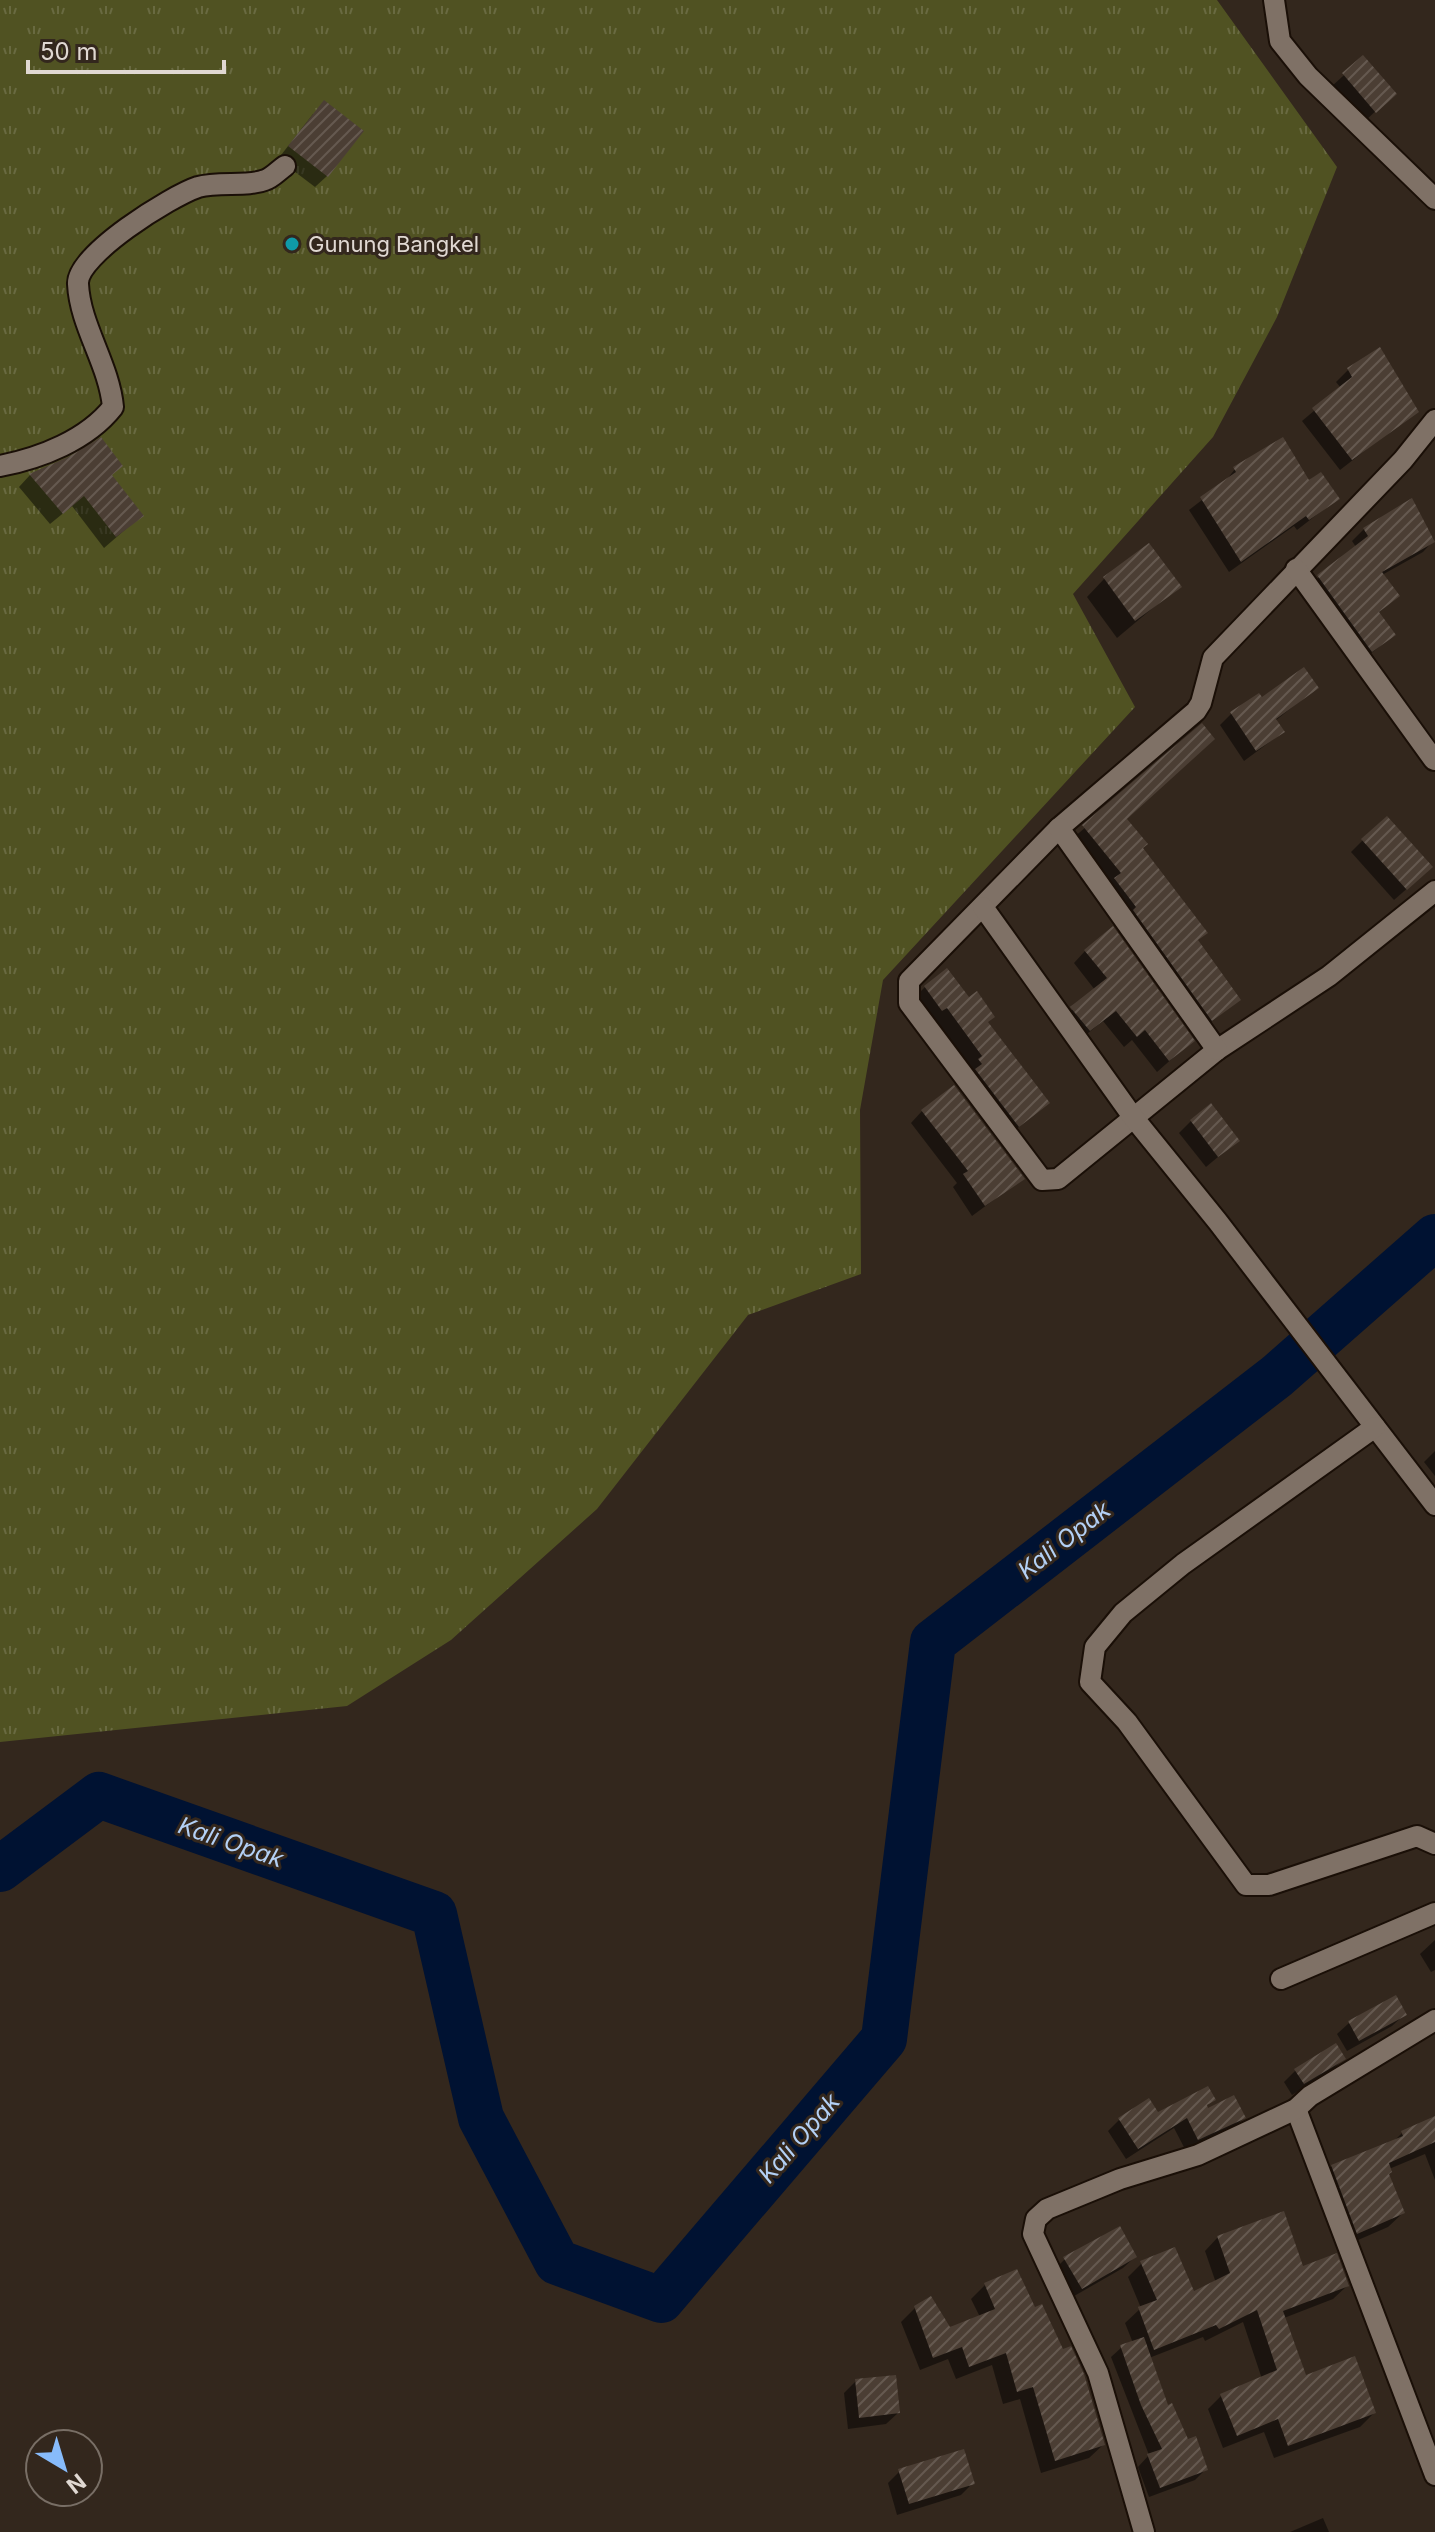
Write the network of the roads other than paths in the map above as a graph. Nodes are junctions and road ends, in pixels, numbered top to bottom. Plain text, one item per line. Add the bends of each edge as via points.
1 (1274, 0) edge
2 (285, 166) dead end
3 (1435, 199) edge
4 (1435, 420) edge
5 (0, 466) edge
6 (1296, 569) junction
7 (1434, 760) edge
8 (1059, 828) junction
9 (1435, 891) edge
10 (983, 907) junction
11 (1217, 1050) junction
12 (1133, 1117) junction
13 (1375, 1427) junction
14 (1435, 1505) edge
15 (1435, 1844) edge
16 (1435, 1913) edge
17 (1281, 1979) dead end
18 (1435, 2020) edge
19 (1296, 2109) junction
20 (1435, 2475) edge
21 (1144, 2532) edge

1 - 3 street via 1280,41 1298,65
2 - 5 street via 264,181 199,187 160,207 91,257 81,268 79,291 111,384 113,407 98,426 77,438
4 - 6 street
6 - 7 street
6 - 8 street via 1213,658 1196,711
8 - 10 street
8 - 11 street
9 - 11 street via 1329,976
10 - 12 street
10 - 12 street via 909,981 909,1003 1042,1180 1058,1179
11 - 12 street
12 - 13 street
13 - 14 street
13 - 15 street via 1123,1613 1095,1647 1090,1682 1127,1722 1246,1885 1269,1885 1417,1836
16 - 17 street
18 - 19 street
19 - 20 street
19 - 21 street via 1198,2155 1047,2209 1036,2219 1033,2234 1098,2373

